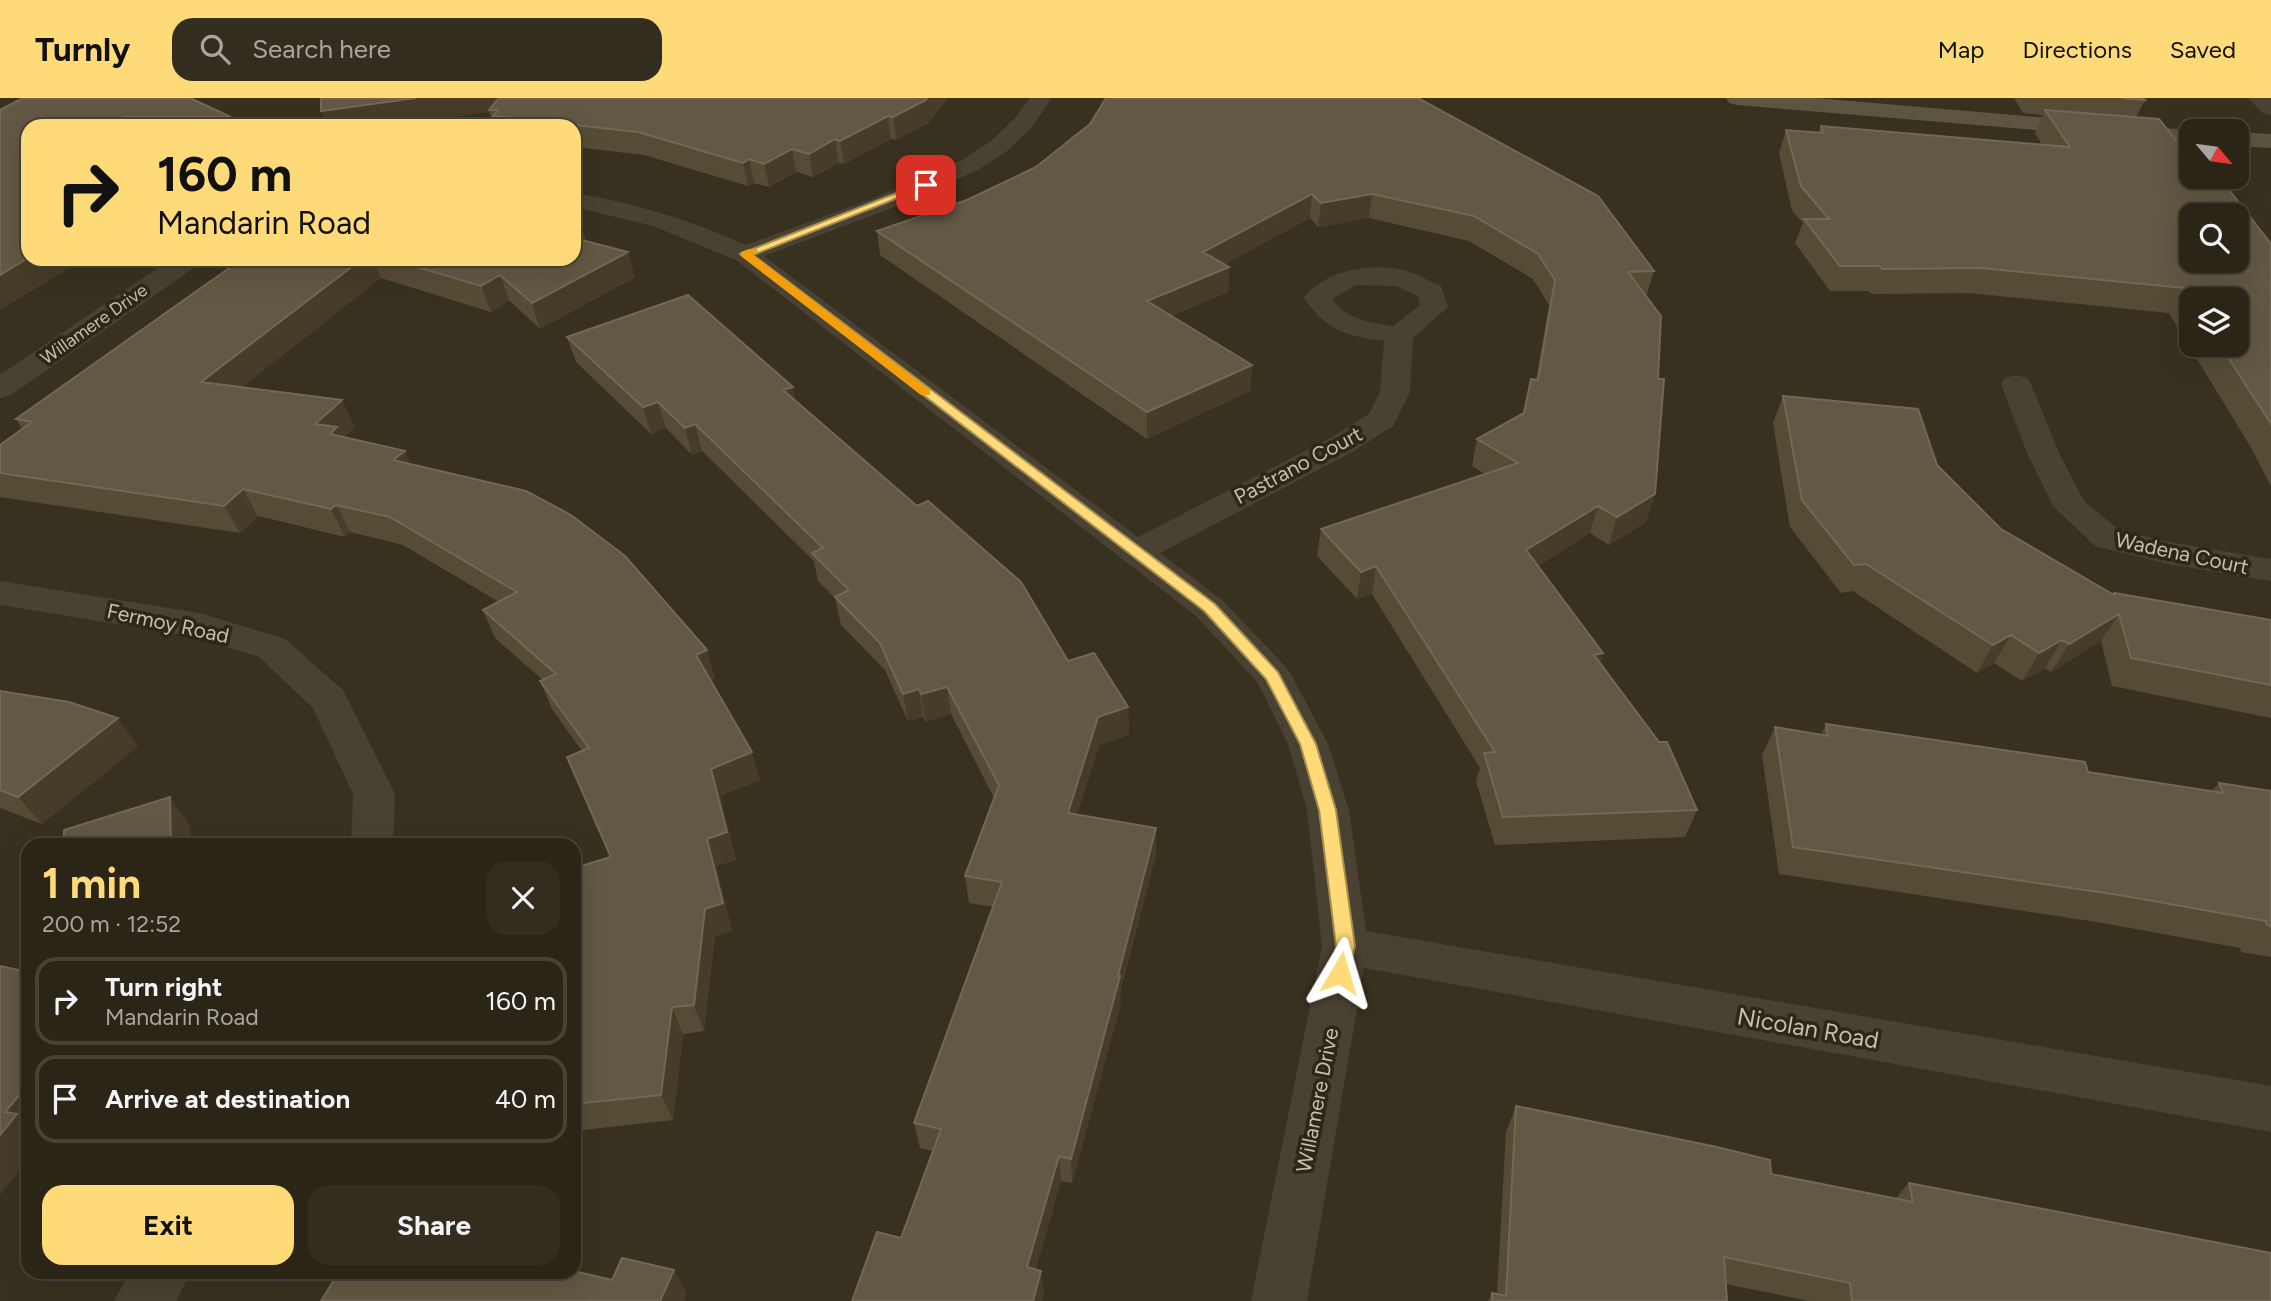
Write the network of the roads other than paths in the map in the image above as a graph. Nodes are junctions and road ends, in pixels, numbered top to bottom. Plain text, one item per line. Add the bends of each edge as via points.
1 (1041, 98) edge
2 (1737, 98) edge
3 (2259, 98) edge
4 (2271, 108) edge
5 (2179, 135) edge
6 (2249, 140) edge
7 (2271, 141) edge
8 (581, 201) edge
9 (745, 254) junction
10 (179, 266) edge
11 (1399, 335) dead end
12 (2016, 384) dead end
13 (0, 389) edge
14 (1137, 551) junction
15 (2271, 570) edge
16 (0, 593) edge
17 (372, 838) edge
18 (1345, 946) junction
19 (2271, 1109) edge
20 (159, 1279) edge
21 (142, 1301) edge
22 (1279, 1301) edge

1 - 9 street via 1015,131 970,166 883,204
2 - 5 main road
3 - 4 street
6 - 7 main road
8 - 9 street, Willamere Drive via 692,229
9 - 14 street, Willamere Drive
10 - 13 street, Willamere Drive
11 - 14 street, Pastrano Court via 1395,392 1382,419 1343,444
12 - 15 street, Wadena Court via 2070,506 2107,538
14 - 18 street, Willamere Drive via 1209,608 1272,676 1308,744 1328,810
16 - 17 street, Fermoy Road via 200,625 272,648 329,700 373,794
18 - 19 street, Nicolan Road
18 - 22 street, Willamere Drive
20 - 21 street

